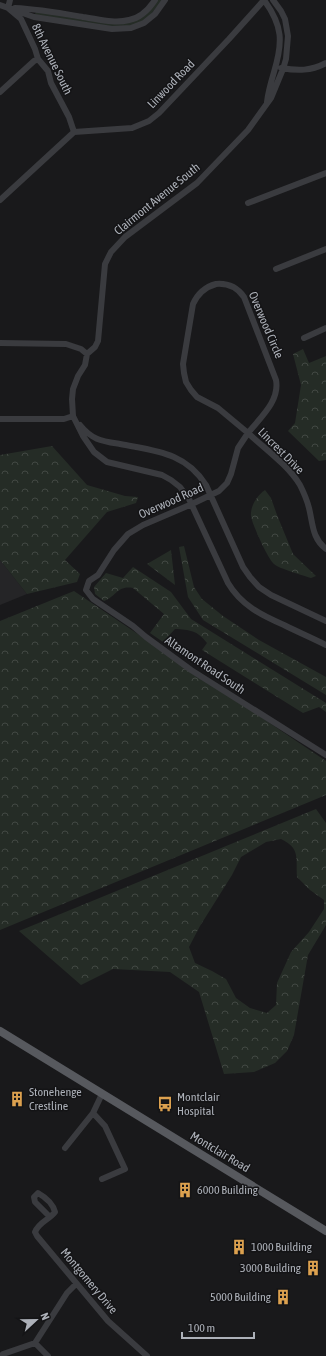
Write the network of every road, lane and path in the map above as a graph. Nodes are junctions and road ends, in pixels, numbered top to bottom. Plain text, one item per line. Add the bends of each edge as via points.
1 (10, 0) edge
2 (155, 0) edge
3 (165, 0) edge
4 (264, 0) edge
5 (273, 0) edge
6 (0, 5) edge
7 (8, 8) junction
8 (38, 59) junction
9 (326, 63) edge
10 (276, 67) junction
11 (283, 69) junction
12 (0, 92) edge
13 (267, 104) junction
14 (74, 132) junction
15 (326, 173) edge
16 (0, 200) edge
17 (248, 203) dead end
18 (326, 249) edge
19 (276, 269) dead end
20 (326, 328) edge
21 (304, 338) dead end
22 (0, 343) edge
23 (87, 354) junction
24 (73, 416) junction
25 (0, 419) edge
26 (248, 433) junction
27 (211, 495) junction
28 (192, 504) junction
29 (326, 549) edge
30 (89, 581) joint
31 (326, 621) edge
32 (326, 645) edge
33 (326, 755) edge
34 (0, 1030) edge
35 (102, 1094) junction
36 (93, 1112) junction
37 (65, 1148) dead end
38 (102, 1179) dead end
39 (50, 1217) dead end
40 (326, 1231) edge
41 (76, 1284) junction
42 (35, 1343) junction
43 (1, 1356) edge
44 (48, 1356) edge
45 (147, 1356) edge

1 - 7 street
2 - 7 street via 142,14 130,20 113,22 34,9
3 - 7 street via 155,14 144,23 131,28 112,29 34,17
4 - 10 street, Clairmont Avenue South via 274,14 279,29 280,43
4 - 14 street, Linwood Road via 149,121 132,128
5 - 11 street, Clairmont Avenue South via 281,11 287,28
6 - 7 street
7 - 8 street, 8th Avenue South via 21,19 36,49
8 - 12 street
8 - 14 street, 8th Avenue South via 48,70
9 - 11 street via 302,71
10 - 11 street
10 - 13 street, Clairmont Avenue South
11 - 13 street, Clairmont Avenue South
13 - 23 street, Clairmont Avenue South via 248,130 197,183 125,236 111,252 105,264 98,341
14 - 16 street
15 - 17 street
18 - 19 street
20 - 21 street
22 - 23 street via 66,344
23 - 24 street, Clairmont Avenue South via 85,365 73,389
24 - 25 street via 64,419
24 - 27 street via 86,432 97,439 164,452 177,458 198,474
24 - 28 street, Clairmont Avenue South via 88,444 107,462 167,477 180,487
26 - 26 street, Overwood Circle via 224,412 194,394 184,373 193,304 204,289 216,284 232,286 244,297 276,380 275,397
26 - 27 street, Overwood Road via 238,448 227,483
26 - 29 street, Lincrest Drive via 296,479 307,501 315,536
27 - 28 street, Overwood Road
27 - 31 street via 254,582 271,595
28 - 30 street, Overwood Road via 128,534 98,575
28 - 32 street, Clairmont Avenue South via 224,578 240,599 262,615
30 - 33 street, Altamont Road South via 86,590 93,599 191,670
34 - 35 main road, Montclair Road
35 - 36 street
35 - 40 main road, Montclair Road
36 - 37 street
36 - 38 street via 105,1126 125,1169
39 - 41 street, Montgomery Drive via 38,1226 35,1232
41 - 42 street via 67,1293
41 - 45 street, Montgomery Drive via 108,1321
42 - 43 street
42 - 44 street

